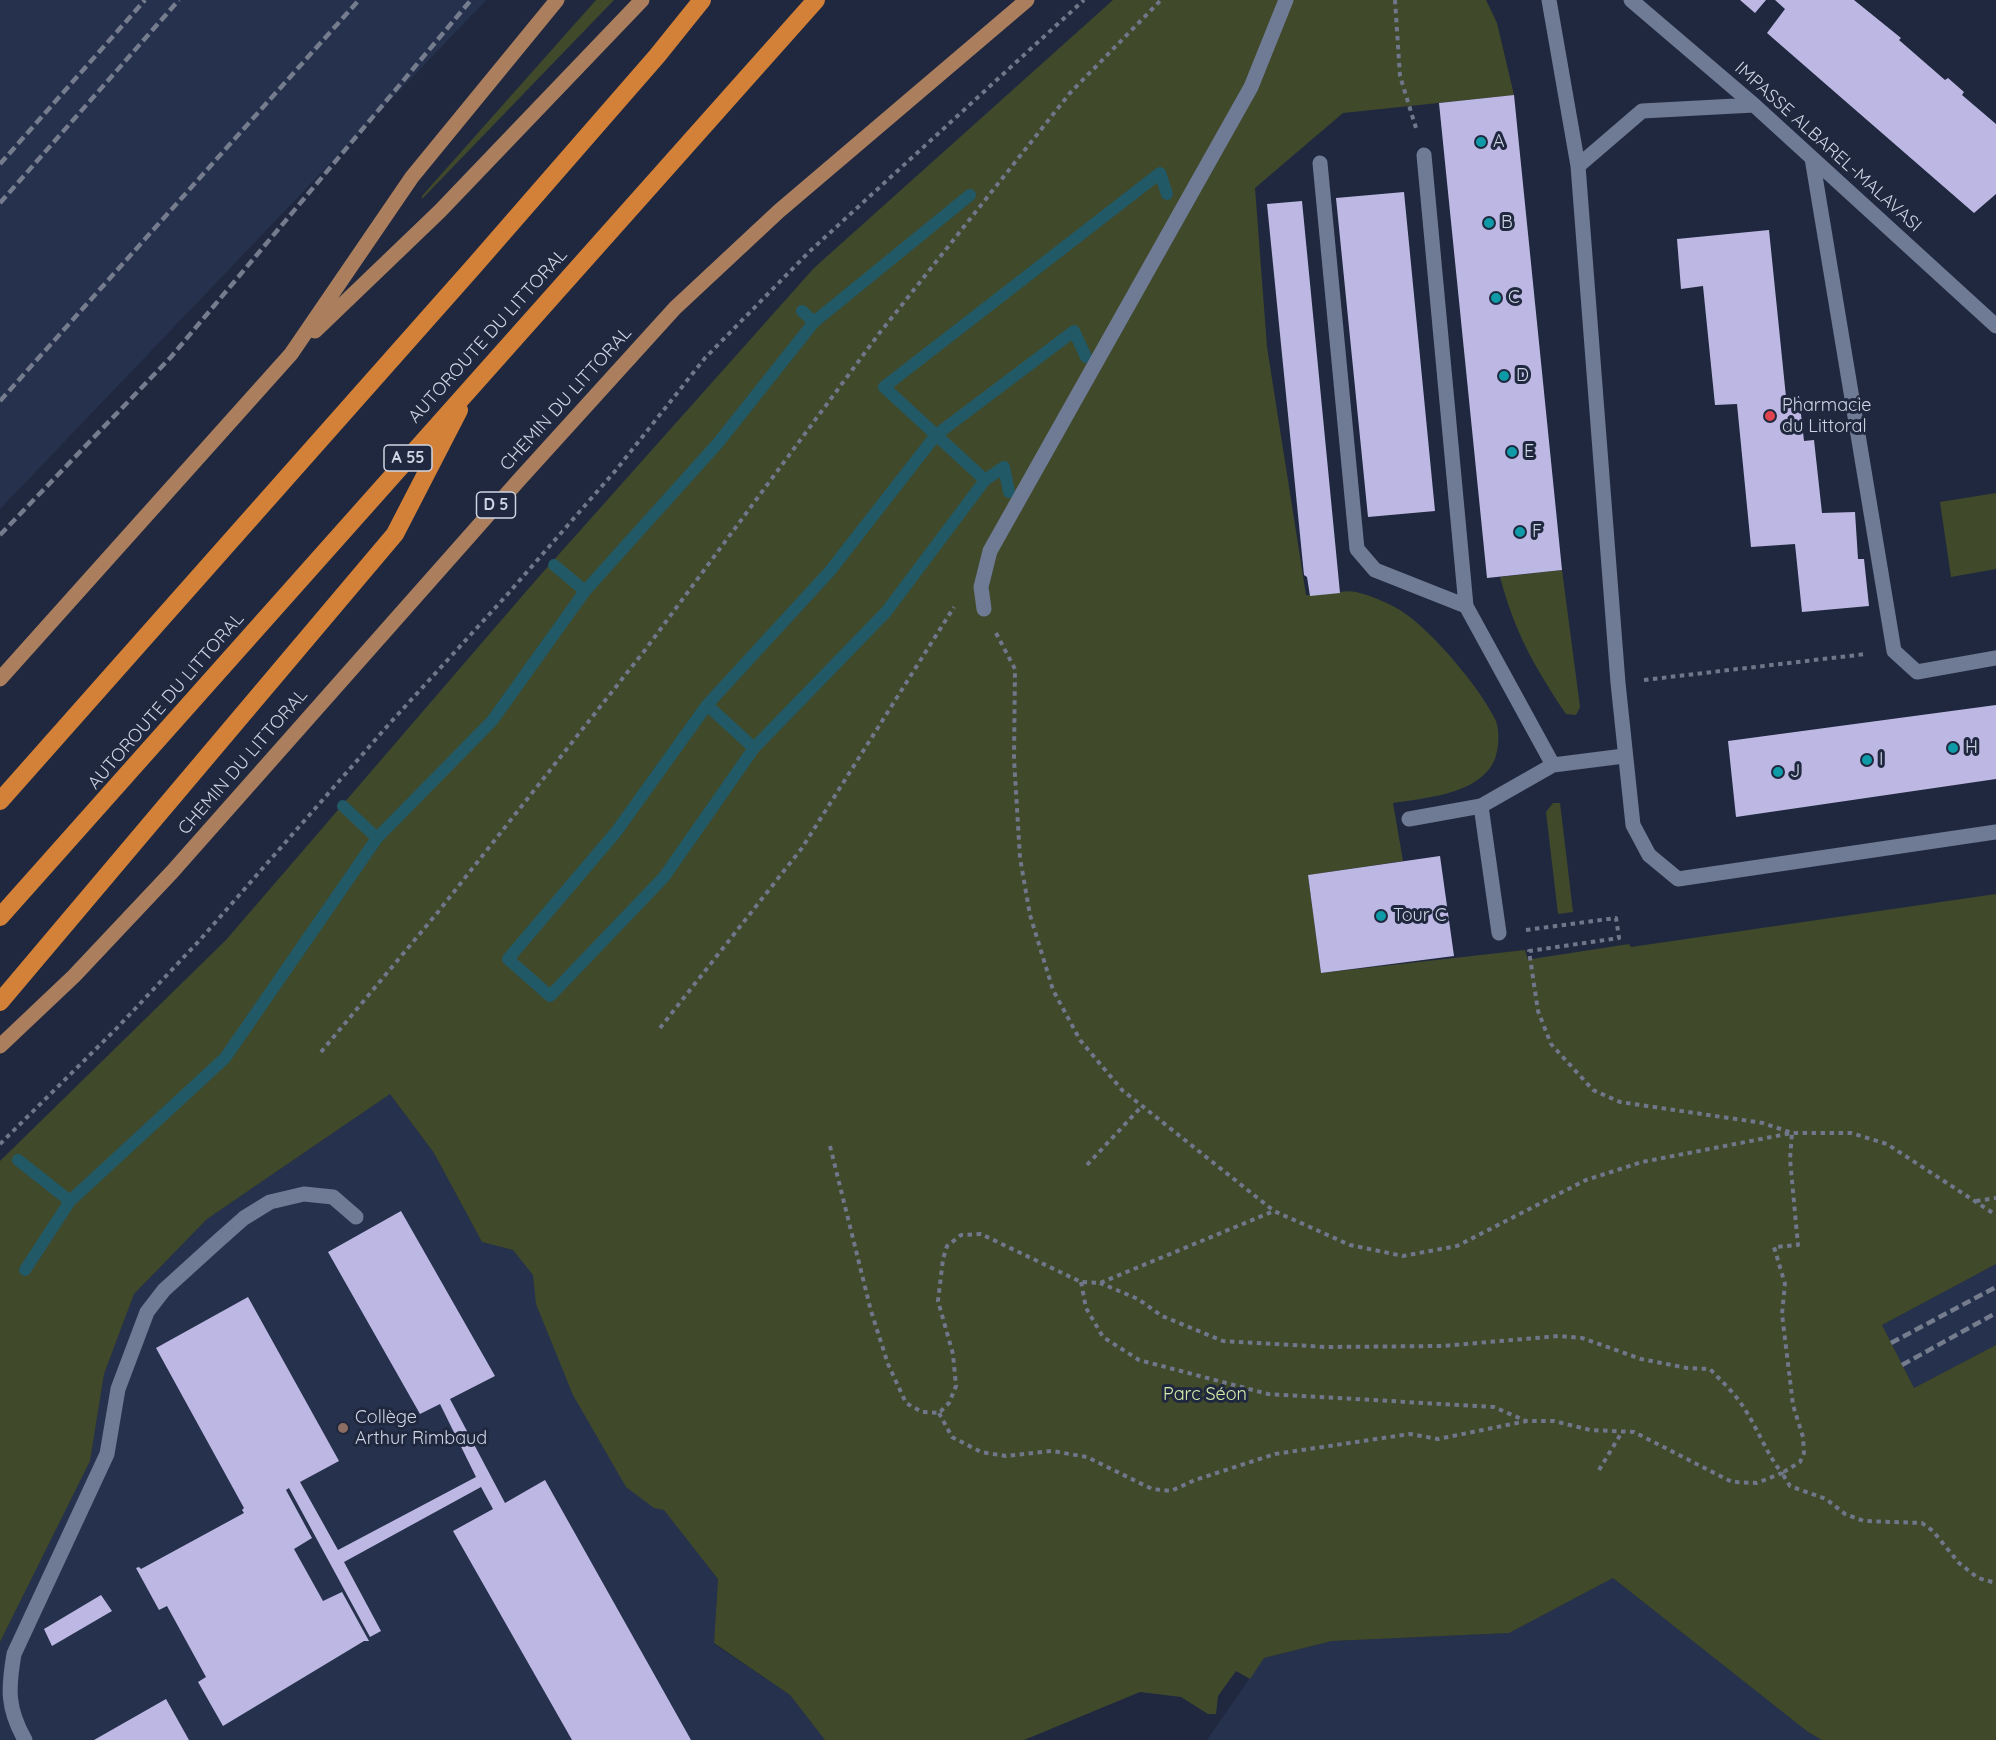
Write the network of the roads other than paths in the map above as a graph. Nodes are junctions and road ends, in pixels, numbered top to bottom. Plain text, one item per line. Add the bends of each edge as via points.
1 (557, 0) edge
2 (642, 0) edge
3 (702, 0) edge
4 (816, 0) edge
5 (1027, 0) edge
6 (1286, 0) edge
7 (1549, 0) edge
8 (1631, 0) edge
9 (1754, 105) junction
10 (1424, 155) road end
11 (1812, 158) junction
12 (1320, 162) dead end
13 (1578, 166) junction
14 (1996, 326) edge
15 (291, 354) junction
16 (471, 386) junction
17 (1466, 606) junction
18 (984, 609) road end
19 (1996, 658) edge
20 (0, 679) edge
21 (1624, 756) junction
22 (1553, 765) junction
23 (0, 801) edge
24 (1481, 806) junction
25 (1409, 819) dead end
26 (1996, 832) edge
27 (0, 917) edge
28 (1499, 933) road end
29 (0, 1002) edge
30 (0, 1046) edge
31 (356, 1217) dead end
32 (25, 1740) edge

1 - 15 main road via 412,177
2 - 15 main road via 440,211
3 - 23 highway via 520,213
4 - 16 highway, AUTOROUTE DU LITTORAL / A 55
5 - 30 main road, CHEMIN DU LITTORAL / D 5 via 778,211 675,308 172,872 75,976
6 - 18 street via 1251,87 990,551 981,587
7 - 13 street
8 - 9 street, IMPASSE ALBAREL-MALAVASI
9 - 11 street, IMPASSE ALBAREL-MALAVASI
9 - 13 street via 1642,111
10 - 17 street
11 - 14 street, IMPASSE ALBAREL-MALAVASI
11 - 19 street via 1894,651 1917,672
12 - 17 street via 1358,549 1375,570
13 - 21 street
15 - 20 main road
16 - 27 highway, AUTOROUTE DU LITTORAL / A 55
16 - 29 highway via 395,534
17 - 22 street
21 - 22 street
21 - 26 street via 1633,825 1649,855 1678,879
22 - 24 street
24 - 25 street
24 - 28 street
31 - 32 street via 333,1197 304,1194 270,1202 218,1240 164,1290 147,1312 118,1389 107,1454 14,1654 9,1687 13,1718

